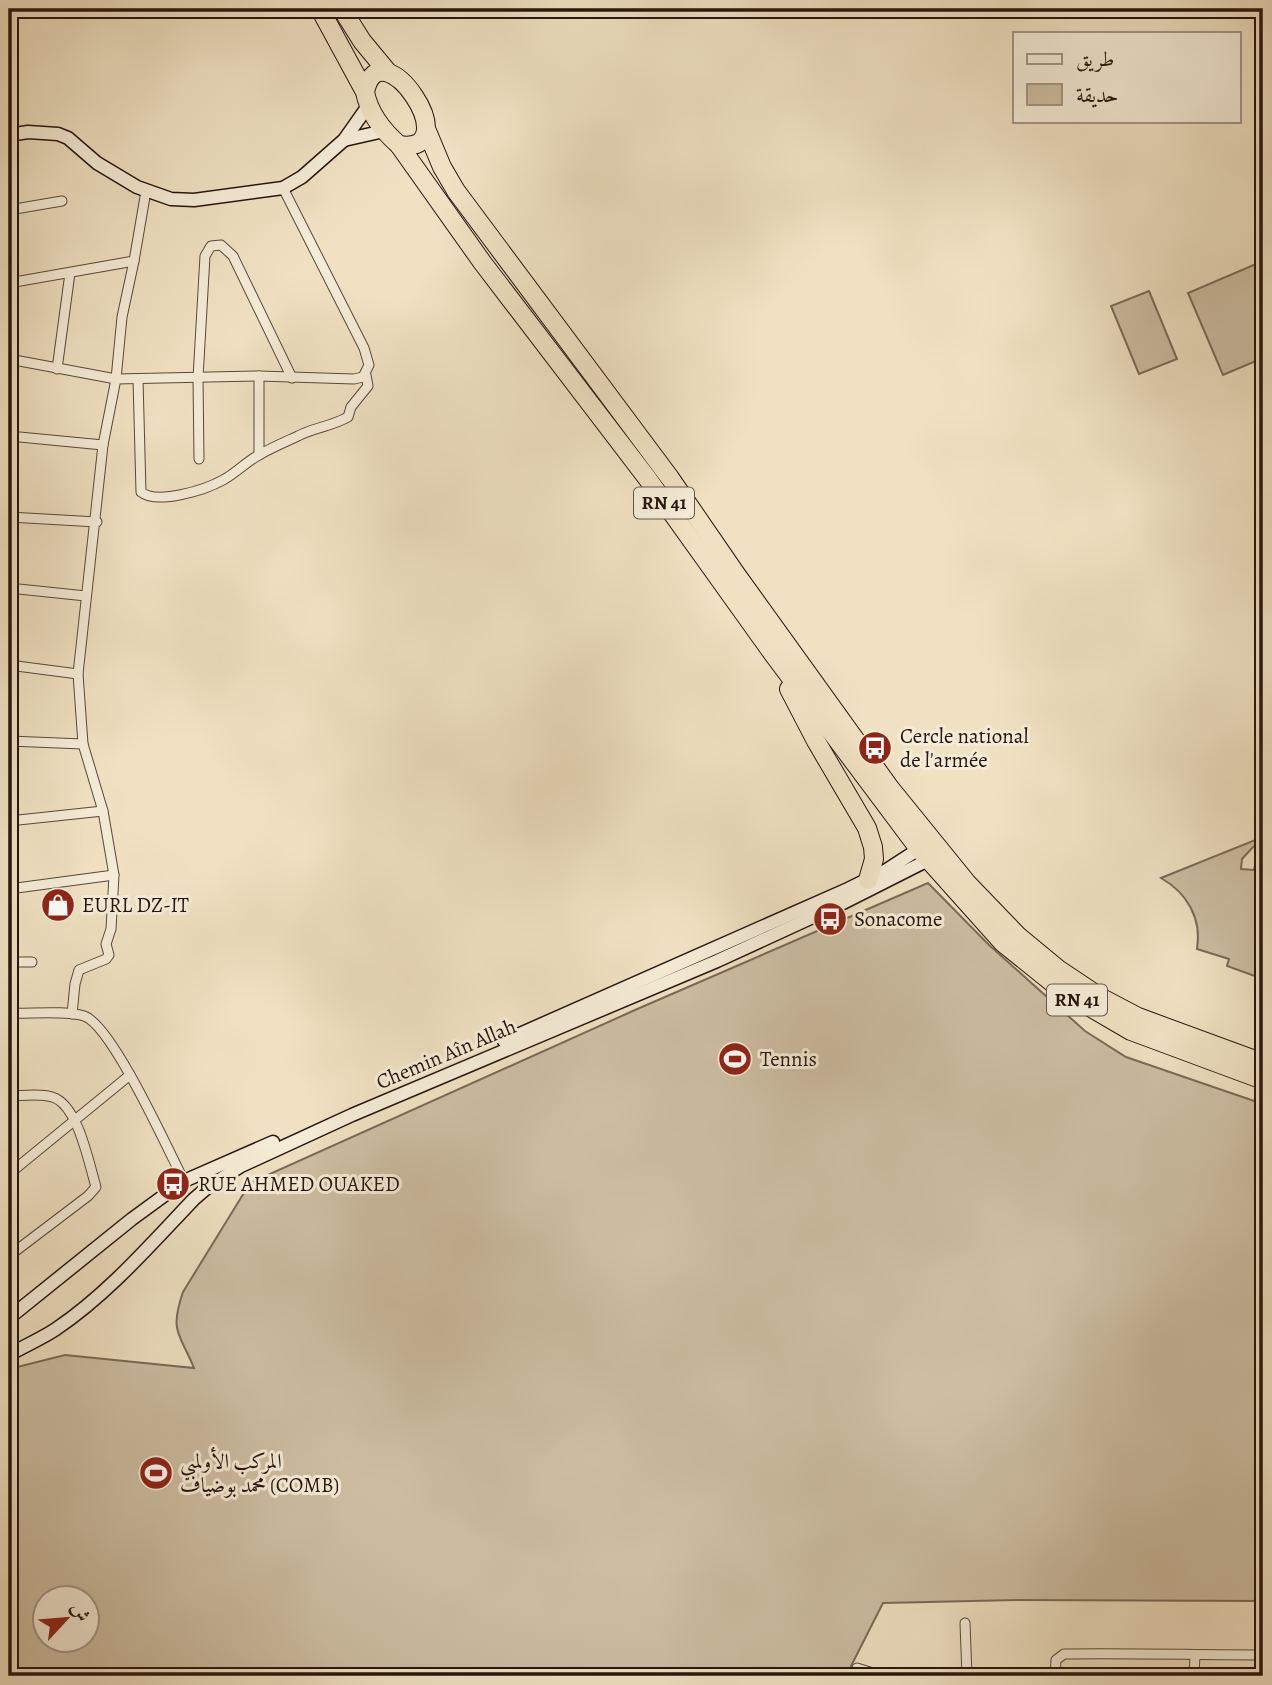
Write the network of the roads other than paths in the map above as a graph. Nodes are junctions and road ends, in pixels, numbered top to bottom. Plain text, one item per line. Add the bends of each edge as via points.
1 (320, 9) edge
2 (342, 9) edge
3 (386, 70) junction
4 (367, 99) junction
5 (384, 131) junction
6 (427, 131) junction
7 (9, 135) edge
8 (344, 140) junction
9 (399, 145) junction
10 (283, 188) junction
11 (146, 191) junction
12 (62, 201) dead end
13 (9, 210) edge
14 (134, 261) junction
15 (70, 273) junction
16 (9, 283) edge
17 (9, 359) edge
18 (57, 369) junction
19 (366, 375) junction
20 (259, 376) junction
21 (198, 378) junction
22 (292, 378) junction
23 (116, 379) junction
24 (138, 379) junction
25 (9, 436) edge
26 (103, 445) junction
27 (259, 455) junction
28 (199, 459) dead end
29 (9, 517) edge
30 (97, 522) junction
31 (9, 588) edge
32 (86, 596) junction
33 (773, 654) junction
34 (9, 665) edge
35 (78, 674) junction
36 (9, 741) edge
37 (83, 744) junction
38 (103, 811) junction
39 (9, 821) edge
40 (930, 851) junction
41 (114, 875) junction
42 (868, 880) junction
43 (9, 889) edge
44 (9, 962) edge
45 (32, 962) dead end
46 (9, 1013) edge
47 (72, 1014) junction
48 (1263, 1063) edge
49 (130, 1075) junction
50 (1263, 1080) edge
51 (9, 1096) edge
52 (75, 1119) junction
53 (9, 1174) edge
54 (184, 1181) junction
55 (194, 1199) junction
56 (9, 1256) edge
57 (9, 1318) edge
58 (9, 1355) edge
59 (965, 1623) dead end
60 (1195, 1655) junction
61 (1263, 1655) edge
62 (857, 1668) dead end
63 (883, 1676) edge
64 (967, 1676) edge
65 (1055, 1676) edge
66 (1194, 1676) edge

1 - 4 highway
2 - 3 highway
3 - 4 highway via 370,78
3 - 6 highway via 416,100
4 - 5 highway
4 - 8 main road
5 - 8 main road
5 - 9 highway
6 - 9 highway via 419,144
6 - 40 highway, RN 41 via 456,191 670,478
7 - 11 main road via 45,132 68,138 97,163
8 - 10 main road
9 - 33 highway, RN 41
10 - 11 main road via 194,200
10 - 19 street via 364,348 369,365
11 - 14 street
12 - 13 street
14 - 15 street
14 - 23 street
15 - 16 street
15 - 18 street
17 - 18 street
18 - 23 street
19 - 22 street via 354,379
19 - 27 street via 367,389 348,416
20 - 21 street
20 - 22 street
20 - 27 street
21 - 22 street via 205,256 216,244 233,256
21 - 24 street
21 - 28 street
23 - 24 street
23 - 26 street
24 - 27 street via 142,494 166,497 222,481
25 - 26 street
26 - 30 street
29 - 30 street
30 - 32 street
31 - 32 street
32 - 35 street
33 - 40 highway, RN 41
33 - 42 highway via 816,741 867,828 874,859
34 - 35 street
35 - 37 street
36 - 37 street
37 - 38 street
38 - 39 street
38 - 41 street
40 - 42 main road, Chemin Aîn Allah
40 - 48 highway, RN 41 via 1018,936 1100,997 1138,1017
40 - 50 highway, RN 41 via 1003,943 1064,992 1131,1031
40 - 55 main road, Chemin Aîn Allah via 841,904 718,961 352,1115 241,1166
41 - 43 street
41 - 47 street via 106,944 109,955 79,970
42 - 54 main road, Chemin Aîn Allah
44 - 45 street
46 - 47 street
47 - 49 street via 100,1026
49 - 52 street
49 - 54 street
51 - 52 street via 53,1097
52 - 53 street
52 - 56 street via 96,1187
54 - 55 main road
54 - 57 main road, Chemin Aîn Allah
55 - 58 main road, Chemin Aîn Allah via 88,1304
59 - 64 street
60 - 61 street
60 - 65 street via 1059,1656
60 - 66 street
62 - 63 street

